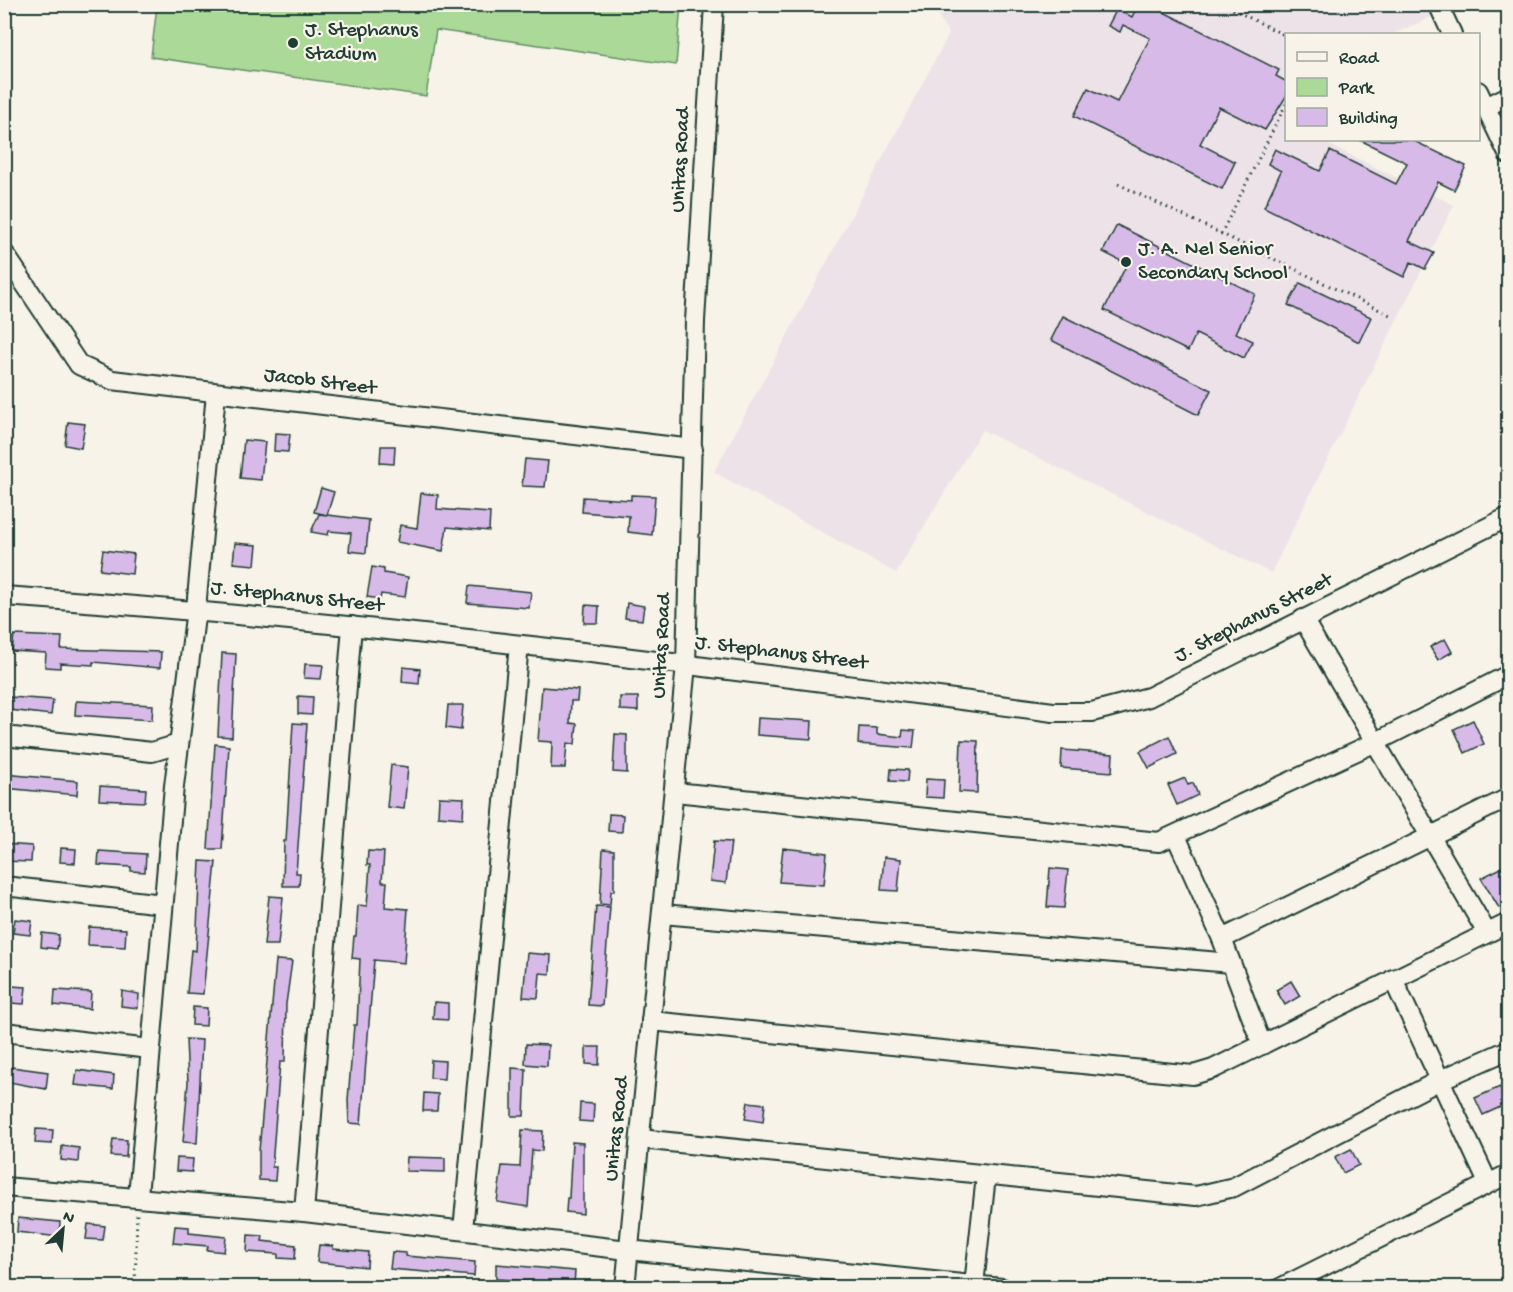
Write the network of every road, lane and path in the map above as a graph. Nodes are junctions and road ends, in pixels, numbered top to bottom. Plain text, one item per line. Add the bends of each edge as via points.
1 (714, 4) edge
2 (1222, 4) edge
3 (1438, 4) edge
4 (1452, 33) edge
5 (1285, 35) edge
6 (1509, 96) edge
7 (1482, 99) edge
8 (1285, 108) edge
9 (1509, 154) edge
10 (1118, 184) dead end
11 (1221, 234) junction
12 (4, 253) edge
13 (1390, 315) dead end
14 (216, 393) junction
15 (693, 449) junction
16 (1509, 517) edge
17 (4, 596) edge
18 (195, 609) junction
19 (1303, 619) junction
20 (352, 626) junction
21 (519, 645) junction
22 (686, 665) junction
23 (1509, 675) edge
24 (4, 736) edge
25 (1376, 742) junction
26 (179, 744) junction
27 (675, 792) junction
28 (1509, 798) edge
29 (1176, 836) junction
30 (1430, 836) junction
31 (4, 886) edge
32 (163, 904) junction
33 (662, 914) junction
34 (1509, 923) edge
35 (1487, 933) junction
36 (1222, 939) junction
37 (1231, 963) junction
38 (1393, 979) junction
39 (651, 1021) junction
40 (4, 1032) edge
41 (1262, 1045) junction
42 (150, 1049) junction
43 (1509, 1050) edge
44 (1440, 1080) junction
45 (640, 1139) junction
46 (1509, 1174) edge
47 (986, 1176) junction
48 (1488, 1183) junction
49 (4, 1187) edge
50 (138, 1197) junction
51 (304, 1212) junction
52 (463, 1230) junction
53 (628, 1250) junction
54 (975, 1285) junction
55 (135, 1287) edge
56 (625, 1287) edge
57 (1002, 1287) edge
58 (1280, 1287) edge

1 - 15 street, Unitas Road via 695,321
2 - 5 path
3 - 4 street
6 - 7 street
7 - 9 street
8 - 11 path
10 - 11 path
11 - 13 path
12 - 14 street, Jacob Street via 79,365 112,380
14 - 15 street, Jacob Street
14 - 18 street
15 - 22 street, Unitas Road
16 - 19 street, J. Stephanus Street
17 - 18 street, J. Stephanus Street
18 - 20 street, J. Stephanus Street
18 - 26 street
19 - 22 street, J. Stephanus Street via 1149,697 1092,711 1053,712
19 - 25 street
20 - 21 street, J. Stephanus Street
20 - 51 street
21 - 22 street, J. Stephanus Street
21 - 52 street
22 - 27 street, Unitas Road
23 - 25 street
24 - 26 street via 152,752
25 - 29 street
25 - 30 street
26 - 32 street
27 - 29 street via 1131,840 1158,842
27 - 33 street, Unitas Road
28 - 30 street
29 - 36 street
30 - 35 street
30 - 36 street
31 - 32 street
32 - 42 street
33 - 37 street
33 - 39 street, Unitas Road
34 - 35 street
35 - 38 street
36 - 37 street
37 - 41 street
38 - 41 street
38 - 44 street
39 - 41 street via 1178,1075 1213,1069
39 - 45 street, Unitas Road
40 - 42 street
42 - 50 street
43 - 44 street
44 - 47 street via 1216,1193 1196,1196
44 - 48 street
45 - 47 street
45 - 53 street, Unitas Road
46 - 48 street
47 - 54 street
48 - 58 street
49 - 50 street
50 - 51 street
50 - 55 path
51 - 52 street
52 - 53 street
53 - 54 street
53 - 56 street, Unitas Road
54 - 57 street

